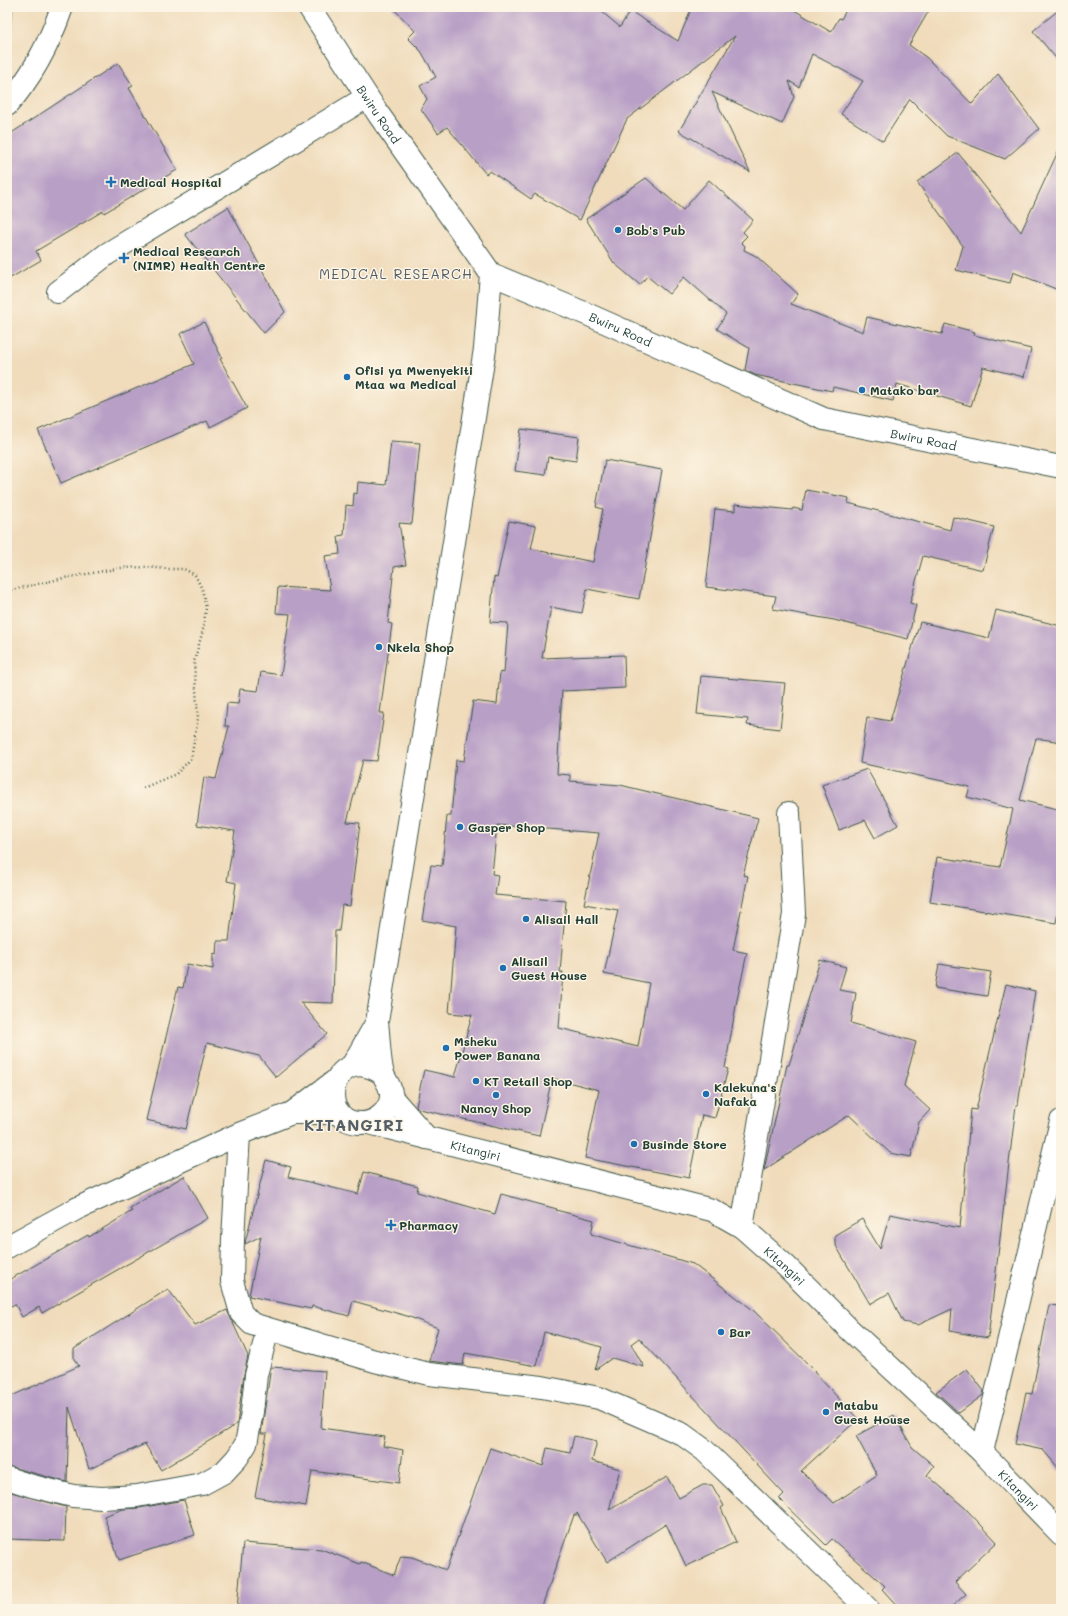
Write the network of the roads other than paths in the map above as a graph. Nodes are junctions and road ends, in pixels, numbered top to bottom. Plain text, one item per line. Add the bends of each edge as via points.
1 (62, 7) edge
2 (309, 7) edge
3 (367, 97) junction
4 (7, 105) edge
5 (491, 274) junction
6 (58, 292) dead end
7 (1061, 467) edge
8 (789, 813) dead end
9 (377, 1022) junction
10 (352, 1066) junction
11 (384, 1074) junction
12 (335, 1081) junction
13 (391, 1097) junction
14 (292, 1113) junction
15 (338, 1113) junction
16 (1061, 1121) edge
17 (369, 1123) junction
18 (239, 1134) junction
19 (427, 1138) junction
20 (742, 1227) junction
21 (7, 1247) edge
22 (268, 1329) junction
23 (982, 1452) junction
24 (7, 1478) edge
25 (1061, 1534) edge
26 (868, 1609) edge

1 - 4 main road via 53,33 32,71
2 - 3 main road, Bwiru Road
3 - 5 main road, Bwiru Road
3 - 6 main road via 107,254
5 - 7 main road, Bwiru Road via 824,419
5 - 9 main road via 484,349
8 - 20 main road via 794,914
9 - 10 main road
9 - 11 main road
10 - 11 main road via 363,1065
10 - 12 main road via 342,1072
11 - 13 main road via 390,1085
12 - 14 main road
12 - 15 main road via 332,1092
13 - 17 main road via 380,1117
13 - 19 main road
14 - 15 main road
14 - 18 main road
15 - 17 main road via 347,1120
16 - 23 main road
17 - 19 main road, Kitangiri
18 - 21 main road via 76,1209
18 - 22 main road via 232,1280 242,1313 252,1324
19 - 20 main road, Kitangiri via 712,1210
20 - 23 main road, Kitangiri
22 - 24 main road via 256,1375 246,1444 238,1458 224,1472 202,1484 137,1496 102,1498 73,1496
22 - 26 main road via 375,1361 429,1374 542,1387 599,1398 676,1431 704,1450
23 - 25 main road, Kitangiri

